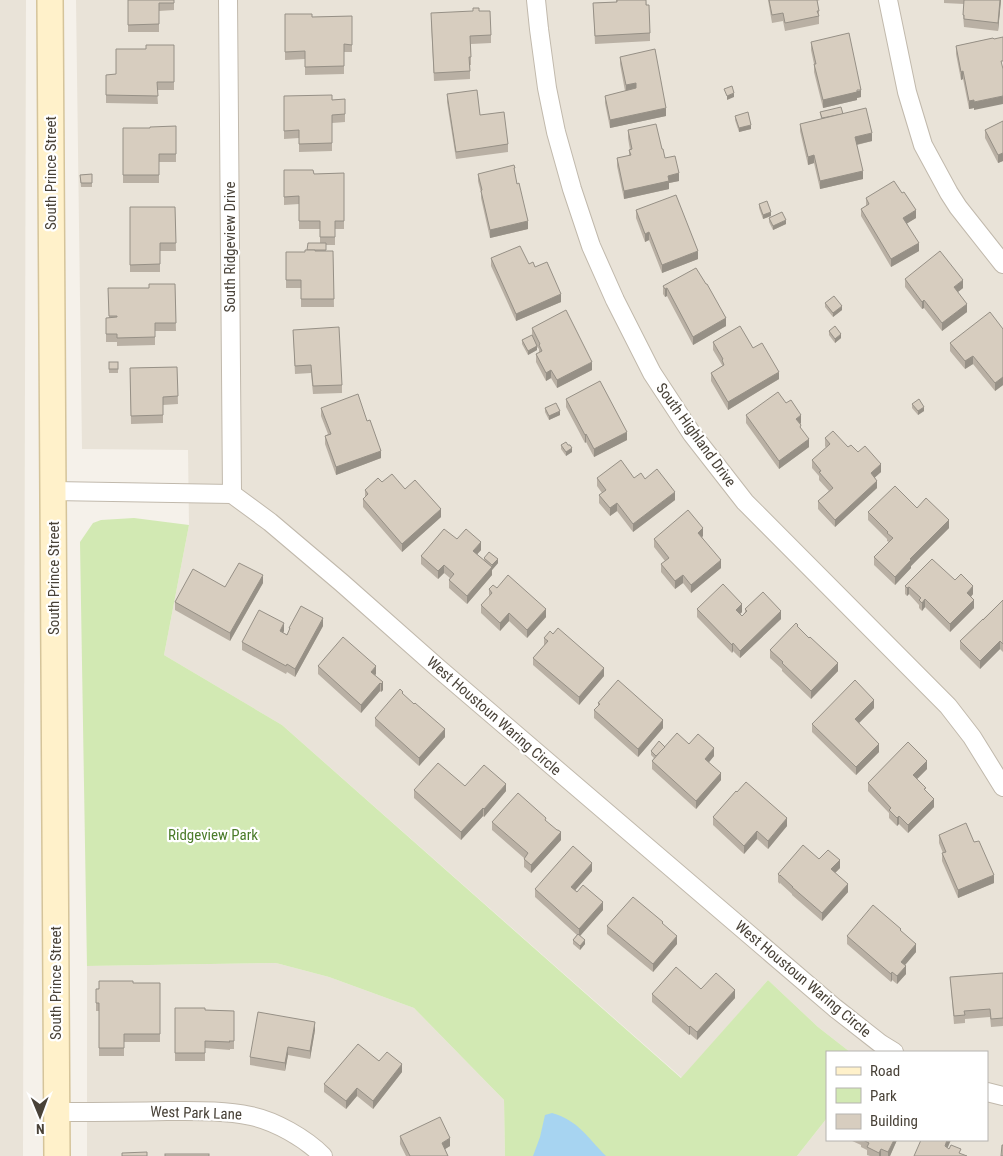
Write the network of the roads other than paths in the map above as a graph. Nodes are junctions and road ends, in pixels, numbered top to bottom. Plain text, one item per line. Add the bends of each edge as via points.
1 (50, 0) edge
2 (228, 0) edge
3 (536, 0) edge
4 (888, 0) edge
5 (1003, 264) edge
6 (53, 492) junction
7 (232, 494) junction
8 (1003, 787) edge
9 (893, 1051) edge
10 (988, 1092) edge
11 (1003, 1096) edge
12 (57, 1112) junction
13 (57, 1156) edge
14 (323, 1156) edge

1 - 6 street, South Prince Street
2 - 7 street, South Ridgeview Drive
3 - 8 street, South Highland Drive via 556,132 572,188 614,300 652,373 692,434 745,502 948,706
4 - 5 street via 907,92 923,145 958,207
6 - 7 street
6 - 12 street, South Prince Street
7 - 9 street, West Houstoun Waring Circle via 342,583 835,1008
10 - 11 street
12 - 13 street, South Prince Street
12 - 14 street, West Park Lane via 210,1111 251,1116 294,1134

